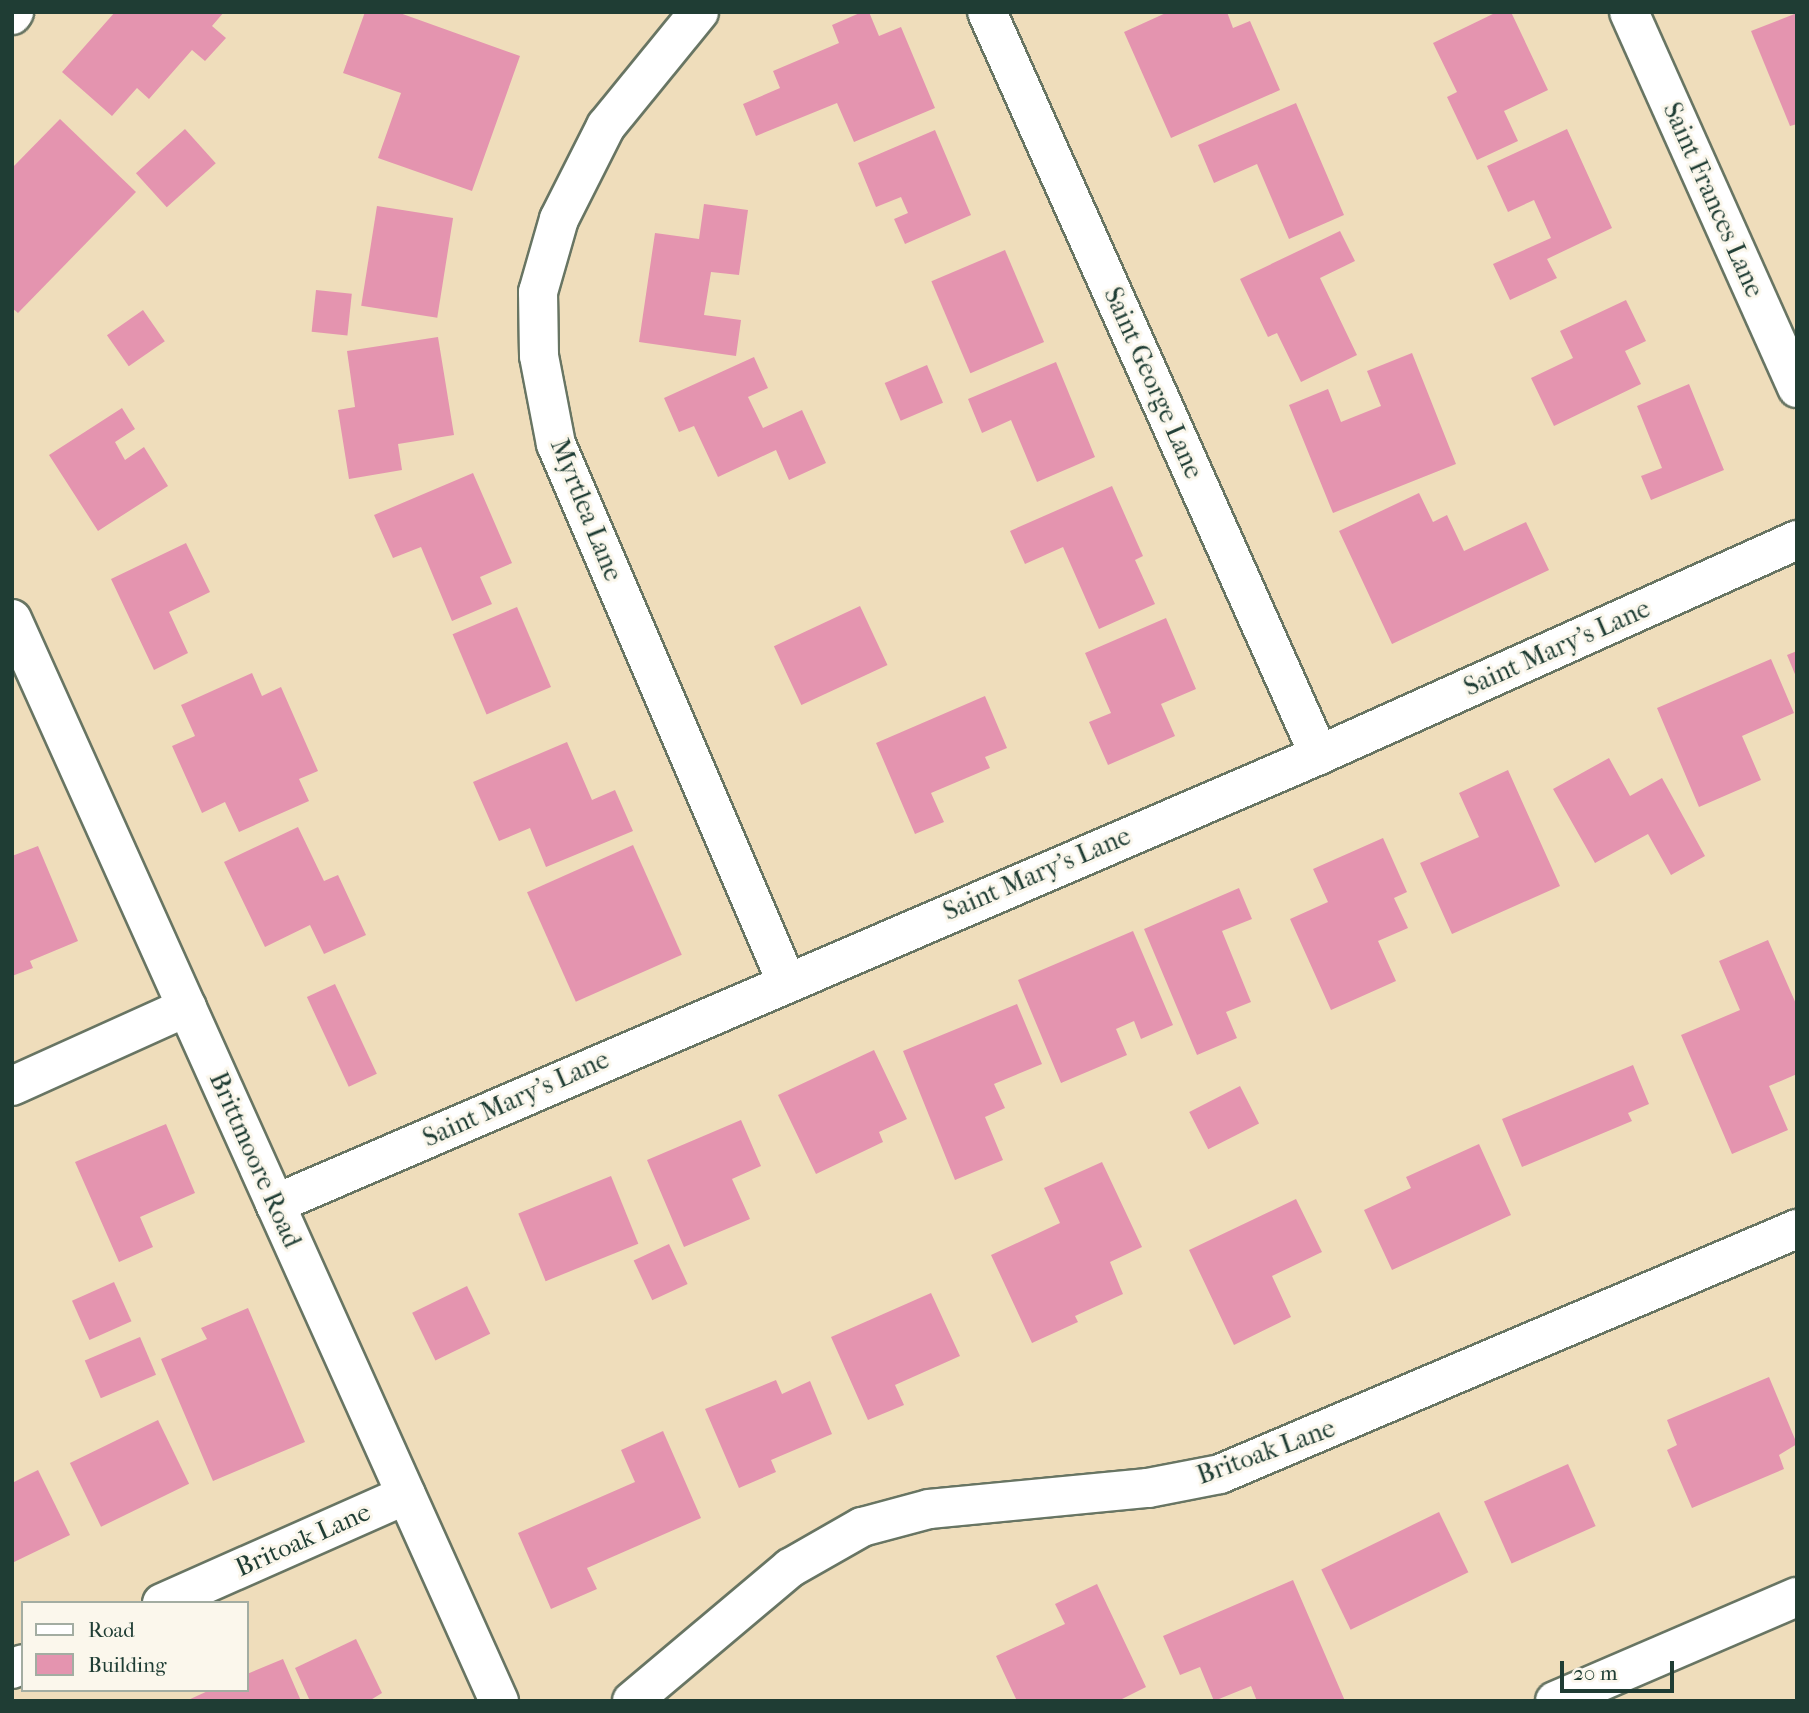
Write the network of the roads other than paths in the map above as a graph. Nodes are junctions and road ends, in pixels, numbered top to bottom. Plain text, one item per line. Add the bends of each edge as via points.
1 (699, 12) edge
2 (987, 12) edge
3 (1629, 12) edge
4 (1797, 388) edge
5 (1797, 540) edge
6 (15, 631) edge
7 (1318, 755) junction
8 (786, 981) junction
9 (187, 1007) junction
10 (12, 1086) edge
11 (275, 1204) junction
12 (1797, 1229) edge
13 (406, 1495) junction
14 (1797, 1597) edge
15 (167, 1601) edge
16 (499, 1701) edge
17 (632, 1701) edge
18 (1555, 1701) edge

1 - 8 street, Myrtlea Lane via 606,126 558,219 538,292 539,356 556,444
2 - 7 street, Saint George Lane
3 - 4 street, Saint Frances Lane
5 - 7 street, Saint Mary's Lane
6 - 9 street, Brittmoore Road
7 - 8 street, Saint Mary's Lane
8 - 11 street, Saint Mary's Lane
9 - 10 street
9 - 11 street, Brittmoore Road
11 - 13 street, Brittmoore Road
12 - 17 street, Britoak Lane via 1220,1474 1147,1488 929,1509 862,1527 790,1568
13 - 15 street, Britoak Lane
13 - 16 street, Brittmoore Road
14 - 18 street

